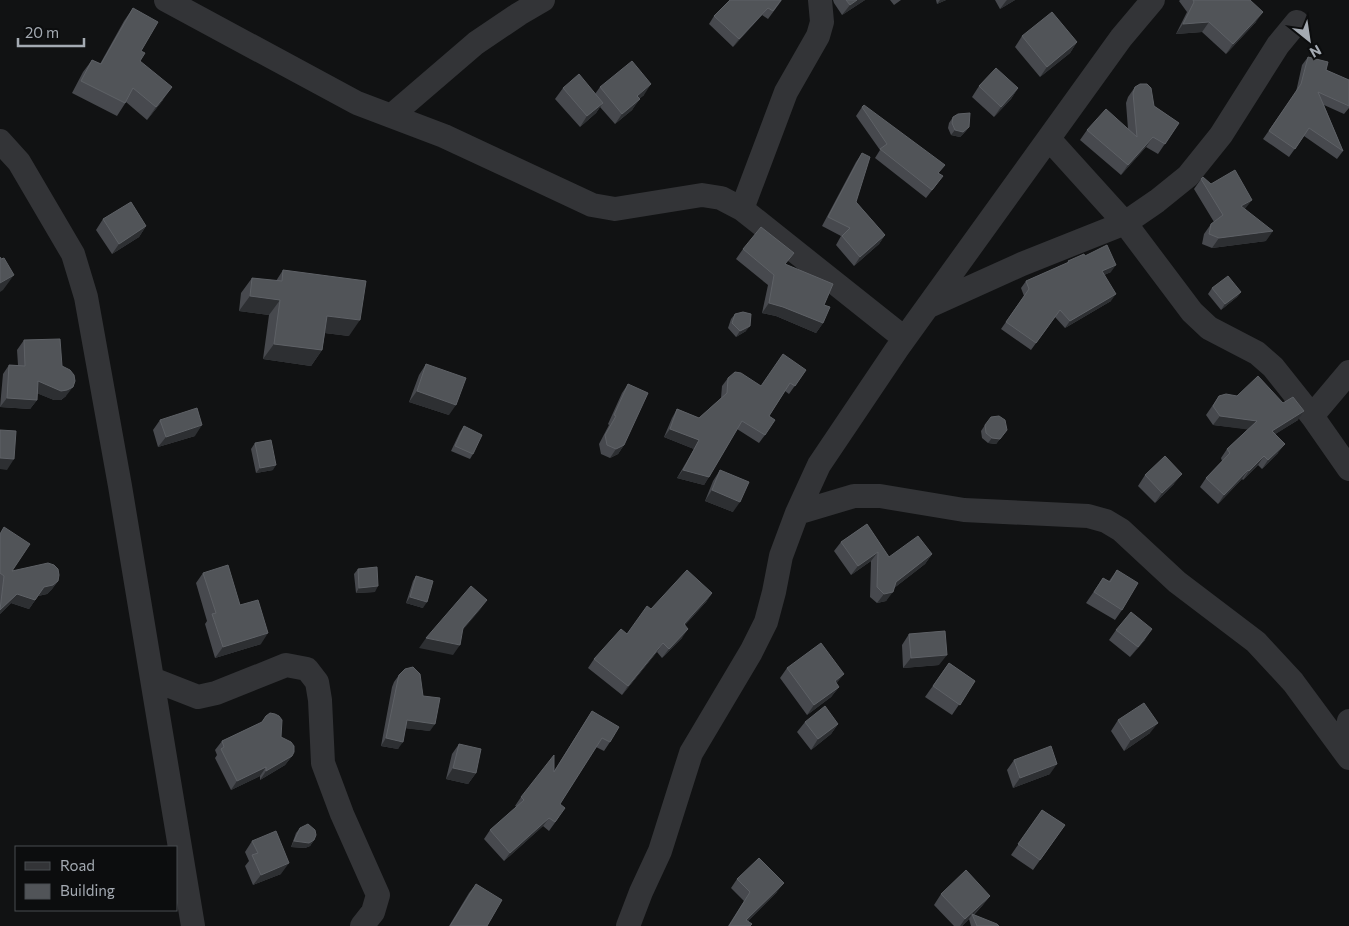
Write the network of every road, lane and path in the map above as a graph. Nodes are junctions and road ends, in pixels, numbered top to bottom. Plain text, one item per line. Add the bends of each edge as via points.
1 (166, 0) edge
2 (544, 0) edge
3 (820, 0) edge
4 (1153, 0) edge
5 (1298, 22) dead end
6 (391, 116) junction
7 (1049, 138) junction
8 (0, 141) edge
9 (742, 209) junction
10 (1125, 223) junction
11 (927, 308) junction
12 (904, 338) junction
13 (1349, 372) edge
14 (1312, 416) junction
15 (1349, 469) edge
16 (797, 513) junction
17 (152, 679) junction
18 (1349, 721) edge
19 (1348, 756) edge
20 (193, 926) edge
21 (362, 926) edge
22 (628, 926) edge

1 - 6 street via 357,103
2 - 6 street via 476,43
3 - 9 street via 822,22 818,36 786,92
4 - 7 street via 1120,38
5 - 10 street via 1188,176
6 - 9 street via 488,155 592,205 615,210 702,195 721,198
7 - 10 street
7 - 11 street
8 - 17 street via 19,162 73,254 86,297
9 - 12 street
10 - 11 street via 1022,264
10 - 14 street via 1192,312 1209,328 1257,353 1273,367
11 - 12 street
12 - 16 street via 818,466
13 - 14 street
14 - 15 street
16 - 19 street via 854,496 880,496 964,510 1088,516 1106,520 1177,582 1256,642 1293,682
16 - 22 street via 781,556 766,622 691,752 660,851
17 - 20 street
17 - 21 street via 198,697 286,665 307,669 317,682 319,691 324,763 342,814 378,895 373,912
18 - 19 street

